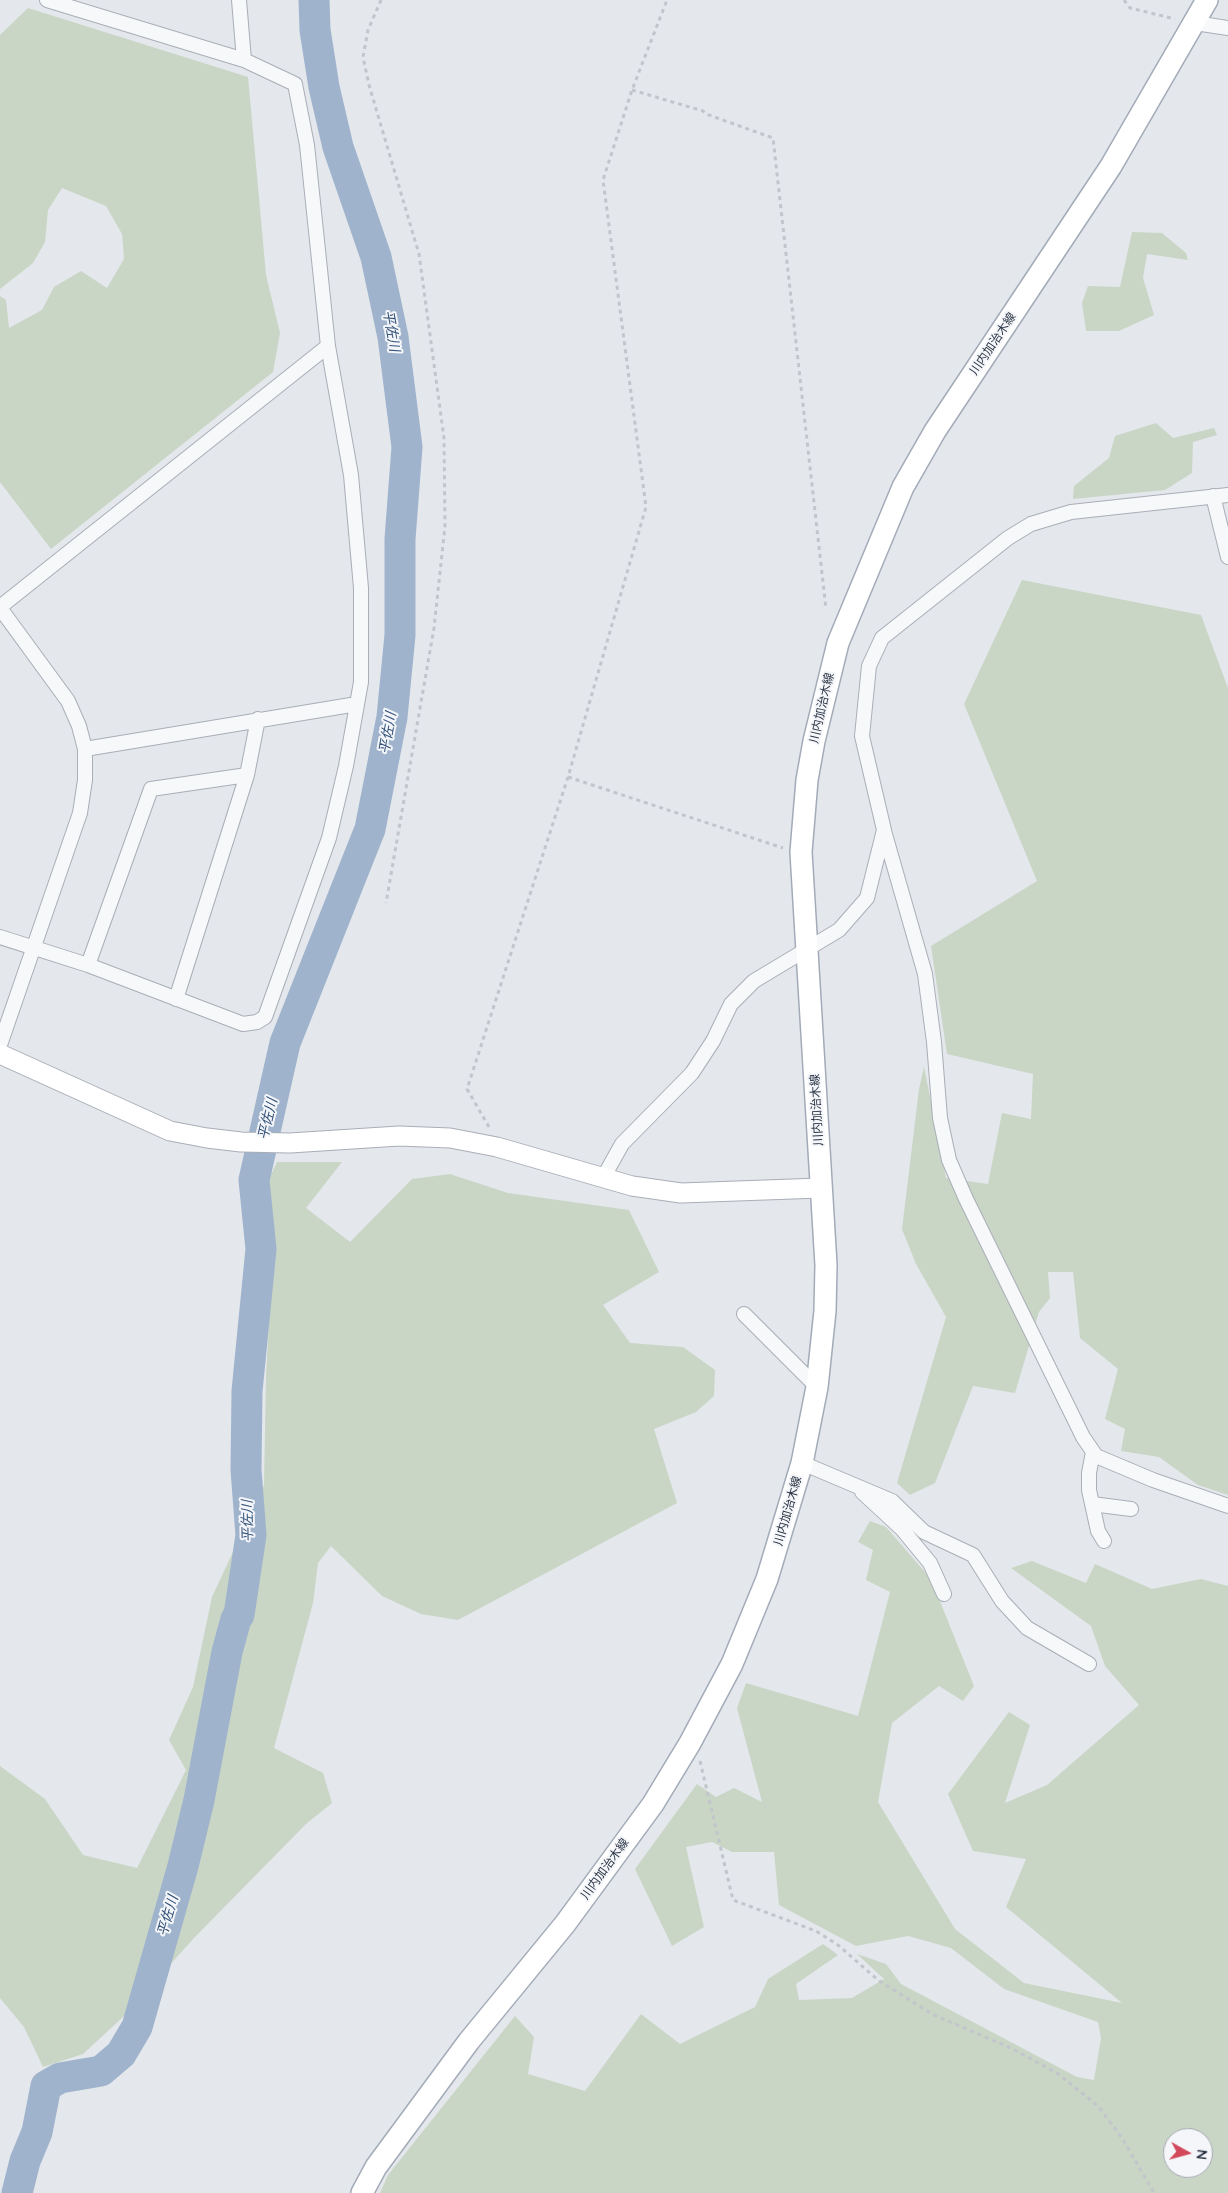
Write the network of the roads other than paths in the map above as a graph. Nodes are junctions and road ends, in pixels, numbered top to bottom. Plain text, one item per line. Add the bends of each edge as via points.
1 (47, 0) edge
2 (239, 0) edge
3 (1208, 0) edge
4 (1195, 23) junction
5 (1228, 28) edge
6 (244, 60) junction
7 (328, 346) junction
8 (1228, 495) edge
9 (1213, 496) junction
10 (1228, 557) edge
11 (0, 608) edge
12 (357, 704) junction
13 (258, 719) junction
14 (85, 749) junction
15 (247, 775) junction
16 (884, 830) junction
17 (0, 937) edge
18 (34, 947) junction
19 (808, 949) junction
20 (88, 964) junction
21 (176, 999) junction
22 (0, 1045) edge
23 (0, 1054) edge
24 (603, 1178) junction
25 (821, 1188) junction
26 (744, 1314) dead end
27 (817, 1387) junction
28 (1093, 1452) junction
29 (802, 1463) junction
30 (852, 1483) junction
31 (1092, 1504) junction
32 (1228, 1506) edge
33 (1132, 1509) dead end
34 (1104, 1540) dead end
35 (944, 1594) dead end
36 (1089, 1664) dead end
37 (362, 2193) edge

1 - 6 street
2 - 6 street
3 - 4 main road, 川内加治木線
4 - 5 street
4 - 19 main road, 川内加治木線 via 1111,166 935,431 903,487 838,643 814,741 801,852
6 - 7 street via 295,84 307,145
7 - 11 street
7 - 12 street via 351,475 361,588 361,682
8 - 9 street
9 - 10 street
9 - 16 street via 1071,512 1031,524 1008,538 882,638 869,666 862,736
11 - 14 street via 68,701
12 - 13 street
12 - 21 street via 329,838 265,1017 244,1024
13 - 14 street
13 - 15 street
14 - 18 street via 80,813
15 - 20 street via 150,789
15 - 21 street
16 - 19 street via 867,898 839,930
16 - 28 street via 925,974 940,1118 949,1160
17 - 18 street
18 - 20 street
18 - 22 street
19 - 24 street via 754,981 731,1004 713,1041 692,1073 622,1144
19 - 25 main road, 川内加治木線
20 - 21 street
23 - 24 street via 170,1131 241,1142 290,1143 363,1137 450,1138 498,1147
24 - 25 street via 681,1193
25 - 27 main road, 川内加治木線 via 826,1265
26 - 27 street
27 - 29 main road, 川内加治木線
28 - 31 street via 1089,1473
28 - 32 street via 1152,1480
29 - 30 street
29 - 37 main road, 川内加治木線 via 778,1544 732,1664 654,1804 565,1924 469,2040 376,2167
30 - 35 street via 902,1529 930,1563
30 - 36 street via 892,1501 924,1532 973,1555 1002,1602 1028,1628
31 - 33 street
31 - 34 street via 1098,1530

